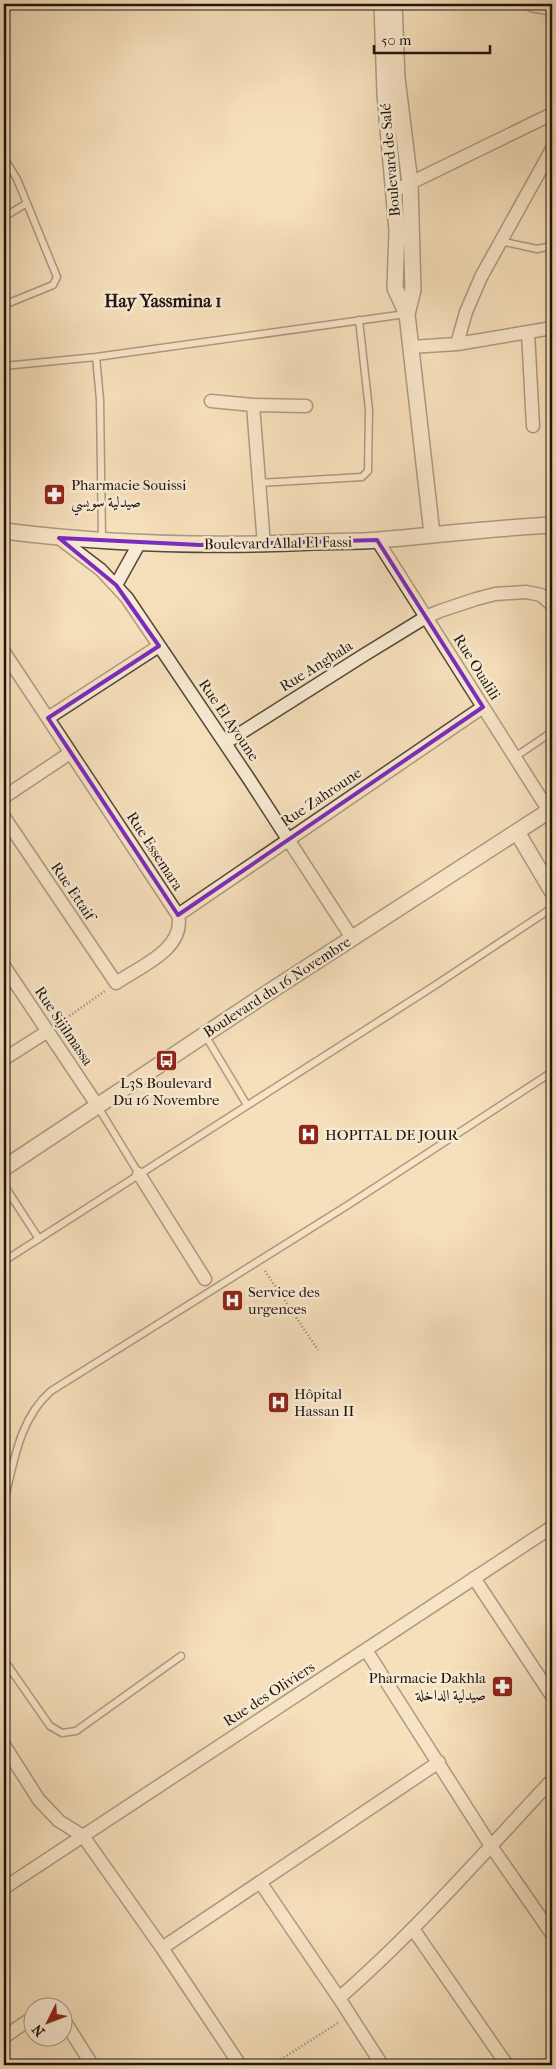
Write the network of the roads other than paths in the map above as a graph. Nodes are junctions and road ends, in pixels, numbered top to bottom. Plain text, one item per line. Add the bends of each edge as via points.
1 (382, 4) edge
2 (394, 4) edge
3 (533, 4) edge
4 (552, 7) edge
5 (552, 114) edge
6 (552, 149) edge
7 (4, 158) edge
8 (410, 183) junction
9 (394, 191) junction
10 (27, 203) junction
11 (4, 217) edge
12 (500, 241) junction
13 (552, 246) edge
14 (4, 305) edge
15 (407, 314) junction
16 (359, 320) junction
17 (552, 328) edge
18 (528, 332) junction
19 (457, 344) junction
20 (411, 347) junction
21 (96, 357) junction
22 (4, 366) edge
23 (211, 401) dead end
24 (253, 405) junction
25 (306, 406) dead end
26 (533, 426) dead end
27 (259, 483) junction
28 (552, 525) edge
29 (4, 531) edge
30 (432, 534) junction
31 (59, 538) junction
32 (102, 540) junction
33 (377, 540) junction
34 (140, 542) junction
35 (264, 545) junction
36 (116, 585) junction
37 (552, 605) edge
38 (426, 617) junction
39 (158, 646) junction
40 (5, 656) edge
41 (483, 707) junction
42 (48, 718) junction
43 (552, 732) edge
44 (225, 743) junction
45 (70, 753) junction
46 (515, 757) junction
47 (4, 797) edge
48 (551, 810) edge
49 (4, 816) edge
50 (517, 832) junction
51 (287, 839) junction
52 (552, 891) edge
53 (552, 908) edge
54 (178, 915) junction
55 (352, 938) junction
56 (4, 966) edge
57 (116, 983) joint
58 (48, 1031) junction
59 (204, 1035) junction
60 (4, 1060) edge
61 (552, 1072) edge
62 (97, 1105) junction
63 (247, 1105) junction
64 (4, 1168) edge
65 (139, 1174) junction
66 (4, 1186) edge
67 (39, 1239) junction
68 (4, 1261) edge
69 (205, 1279) dead end
70 (4, 1502) edge
71 (552, 1527) edge
72 (474, 1578) junction
73 (366, 1650) junction
74 (181, 1656) dead end
75 (4, 1660) edge
76 (552, 1696) edge
77 (4, 1745) edge
78 (439, 1762) junction
79 (552, 1780) edge
80 (83, 1836) junction
81 (491, 1846) junction
82 (260, 1882) junction
83 (4, 1888) edge
84 (413, 1929) junction
85 (552, 1934) edge
86 (162, 1948) junction
87 (339, 1998) junction
88 (22, 2025) edge
89 (72, 2033) edge
90 (4, 2037) edge
91 (92, 2065) edge
92 (240, 2065) edge
93 (382, 2065) edge
94 (506, 2065) edge

1 - 9 street, Boulevard de Salé via 384,94
2 - 8 street, Boulevard de Salé via 397,78
3 - 4 street
5 - 8 street
6 - 12 street
7 - 10 lane
8 - 9 street
8 - 15 street, Boulevard de Salé via 412,290
9 - 15 street, Boulevard de Salé via 397,231 395,288
10 - 11 lane
10 - 14 lane via 57,277 53,285
12 - 13 lane via 537,249
12 - 19 street via 471,298
15 - 16 lane
15 - 20 street, Boulevard de Salé
16 - 21 lane
16 - 27 lane via 369,410 368,471 362,477
17 - 18 street
18 - 19 street
18 - 26 street
19 - 20 street
20 - 30 street, Boulevard de Salé
21 - 22 lane
21 - 32 lane via 100,400
23 - 24 street
24 - 25 street
24 - 27 street
27 - 35 street
28 - 30 street, Boulevard Allal El Fassi
29 - 31 street, Boulevard Allal El Fassi
30 - 33 street, Boulevard Allal El Fassi
31 - 32 street, Boulevard Allal El Fassi
31 - 36 street, Rue El Ayoune
32 - 34 street, Boulevard Allal El Fassi
33 - 35 street, Boulevard Allal El Fassi
33 - 38 street, Rue Oualili
34 - 35 street, Boulevard Allal El Fassi
34 - 36 street
36 - 39 street, Rue El Ayoune
37 - 38 street, Rue Anghala via 533,592 495,594
38 - 41 street, Rue Oualili
38 - 44 street, Rue Anghala
39 - 42 street
39 - 44 street, Rue El Ayoune
40 - 42 street, Rue Essemara
41 - 46 street, Rue Oualili
41 - 51 street, Rue Zahroune
42 - 45 street, Rue Essemara
43 - 46 lane
44 - 51 street, Rue El Ayoune
45 - 47 street
45 - 54 street, Rue Essemara
46 - 48 street, Rue Oualili
48 - 50 street, Boulevard du 16 Novembre
49 - 57 street, Rue Ettaif
50 - 52 street
50 - 55 street, Boulevard du 16 Novembre
51 - 54 street, Rue Zahroune
51 - 55 street, Rue El Ayoune
53 - 63 lane
54 - 57 street, Rue Essemara via 179,932 164,951
55 - 59 street, Boulevard du 16 Novembre
56 - 58 street, Rue Sijilmassa
58 - 60 street
58 - 62 street, Rue Sijilmassa
59 - 62 street, Boulevard du 16 Novembre
59 - 63 lane
61 - 70 lane via 51,1392 39,1402 24,1428
62 - 64 street, Boulevard du 16 Novembre
62 - 65 lane
63 - 65 lane
65 - 67 lane
65 - 69 street
66 - 67 lane
67 - 68 lane
71 - 72 street, Rue des Oliviers
72 - 73 street, Rue des Oliviers
72 - 76 street
73 - 78 street
73 - 80 street, Rue des Oliviers
74 - 75 lane via 76,1731 68,1733 50,1726
77 - 80 street via 39,1800 59,1821
78 - 81 street
78 - 82 street
79 - 81 street
80 - 83 street, Rue des Oliviers
80 - 86 street
81 - 84 street
81 - 85 street
82 - 86 street
82 - 87 street
84 - 87 street
84 - 94 street
86 - 92 street
87 - 93 street
88 - 90 street
89 - 91 street

